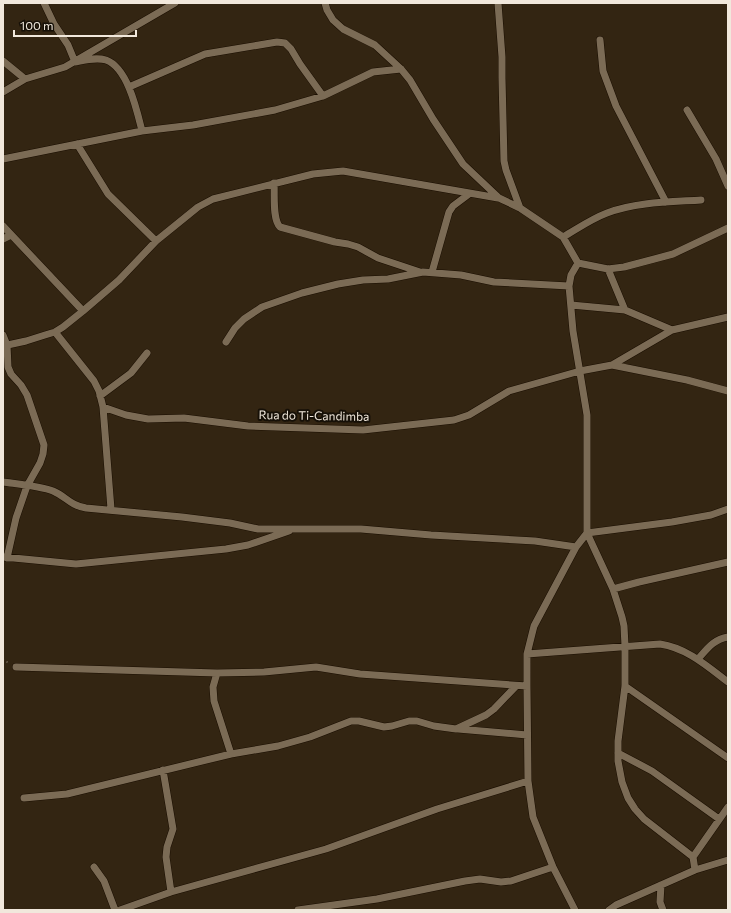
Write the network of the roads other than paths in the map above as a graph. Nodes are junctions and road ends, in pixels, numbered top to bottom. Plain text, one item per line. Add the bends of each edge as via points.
1 (44, 3) edge
2 (175, 3) edge
3 (325, 3) edge
4 (498, 3) edge
5 (600, 40) dead end
6 (3, 61) edge
7 (75, 62) junction
8 (401, 69) junction
9 (25, 79) junction
10 (129, 87) junction
11 (3, 92) edge
12 (323, 96) junction
13 (687, 110) dead end
14 (142, 131) junction
15 (77, 144) junction
16 (3, 159) edge
17 (274, 183) junction
18 (728, 186) edge
19 (469, 194) junction
20 (499, 198) junction
21 (701, 200) dead end
22 (666, 202) junction
23 (520, 208) junction
24 (3, 226) edge
25 (728, 228) edge
26 (11, 235) junction
27 (563, 237) junction
28 (3, 239) edge
29 (156, 240) junction
30 (578, 263) junction
31 (608, 269) junction
32 (422, 272) junction
33 (432, 272) junction
34 (569, 286) junction
35 (570, 305) junction
36 (625, 310) junction
37 (83, 312) junction
38 (728, 317) edge
39 (672, 330) junction
40 (55, 332) junction
41 (3, 335) edge
42 (226, 342) dead end
43 (5, 345) edge
44 (147, 353) dead end
45 (612, 365) junction
46 (580, 371) junction
47 (728, 392) edge
48 (100, 396) junction
49 (103, 407) junction
50 (3, 482) edge
51 (27, 486) junction
52 (728, 508) edge
53 (111, 510) junction
54 (295, 530) junction
55 (587, 533) junction
56 (576, 547) junction
57 (5, 557) edge
58 (728, 562) edge
59 (613, 589) junction
60 (728, 637) edge
61 (625, 646) junction
62 (527, 654) junction
63 (698, 659) junction
64 (16, 667) dead end
65 (218, 673) junction
66 (728, 682) edge
67 (516, 686) junction
68 (527, 686) junction
69 (625, 686) junction
70 (456, 729) junction
71 (528, 735) junction
72 (618, 753) junction
73 (231, 754) junction
74 (728, 758) edge
75 (163, 770) junction
76 (528, 781) junction
77 (24, 798) dead end
78 (728, 807) edge
79 (718, 819) junction
80 (693, 857) junction
81 (728, 860) edge
82 (94, 867) dead end
83 (553, 867) junction
84 (695, 870) junction
85 (661, 885) junction
86 (172, 892) junction
87 (116, 910) edge
88 (120, 910) edge
89 (298, 910) edge
90 (575, 910) edge
91 (609, 910) edge
92 (663, 910) edge

1 - 7 street
2 - 7 street
3 - 8 street via 333,20 375,45
4 - 23 street via 504,160
5 - 22 street via 603,71 616,106
6 - 9 street
7 - 9 street
7 - 10 street via 89,59 106,60 118,70
8 - 12 street via 373,72
8 - 20 street via 463,164
9 - 11 street
10 - 12 street via 205,54 278,42 285,43 291,49
10 - 14 street
12 - 14 street via 268,112
13 - 18 street via 716,159
14 - 15 street
15 - 16 street
15 - 29 street via 108,194
17 - 19 street via 313,174 343,171
17 - 29 street via 213,199 198,206
17 - 32 street via 276,219 280,228 358,247 378,258
19 - 20 street
19 - 33 street via 449,212
20 - 23 street
21 - 22 street
22 - 27 street via 607,213
23 - 27 street
24 - 26 street
25 - 31 street via 663,258
26 - 28 street
26 - 37 street
27 - 30 street
29 - 37 street via 119,280
30 - 31 street
30 - 34 street via 571,275
31 - 36 street
32 - 33 street
32 - 42 street via 388,279 338,284 274,302 244,319
33 - 34 street via 494,282
34 - 35 street
35 - 36 street
35 - 46 street
36 - 39 street
37 - 40 street
38 - 39 street
39 - 45 street
40 - 43 street
40 - 48 street via 94,381
41 - 43 street
43 - 51 street via 10,374 27,395 44,445 40,463
44 - 48 street via 131,373
45 - 46 street, Rua do Ti-Candimba
45 - 47 street, Rua do Ti-Candimba via 687,380
46 - 49 street, Rua do Ti-Candimba via 509,390 469,415 454,420 363,430 242,425 184,418 148,419
46 - 55 street via 587,415
48 - 49 street
49 - 53 street
50 - 51 street
51 - 53 street via 51,490 76,506
51 - 57 street
52 - 55 street via 711,515 672,522
53 - 54 street via 230,523 258,529
54 - 56 street via 362,529
54 - 57 street via 226,549 76,564
55 - 56 street
55 - 59 street
56 - 62 street via 534,626
58 - 59 street
59 - 61 street via 622,617
60 - 63 street via 712,643
61 - 62 street
61 - 63 street via 660,644
61 - 69 street
62 - 68 street
63 - 66 street
64 - 65 street
65 - 67 street via 316,667 360,674
65 - 73 street via 214,701
67 - 68 street
67 - 70 street via 486,715
68 - 71 street
69 - 72 street
69 - 74 street
70 - 71 street
70 - 73 street via 418,721 384,727 351,721 278,746
71 - 76 street
72 - 79 street via 652,771
72 - 80 street via 622,782 635,809
73 - 75 street
75 - 77 street via 67,794
75 - 86 street via 173,829 166,857
76 - 83 street via 533,817
76 - 86 street via 437,809 326,849
78 - 79 street
79 - 80 street
80 - 84 street
81 - 84 street
82 - 87 street via 104,881
83 - 89 street via 511,881 465,881 377,899
83 - 90 street
84 - 85 street
85 - 91 street
85 - 92 street via 660,902
86 - 88 street

